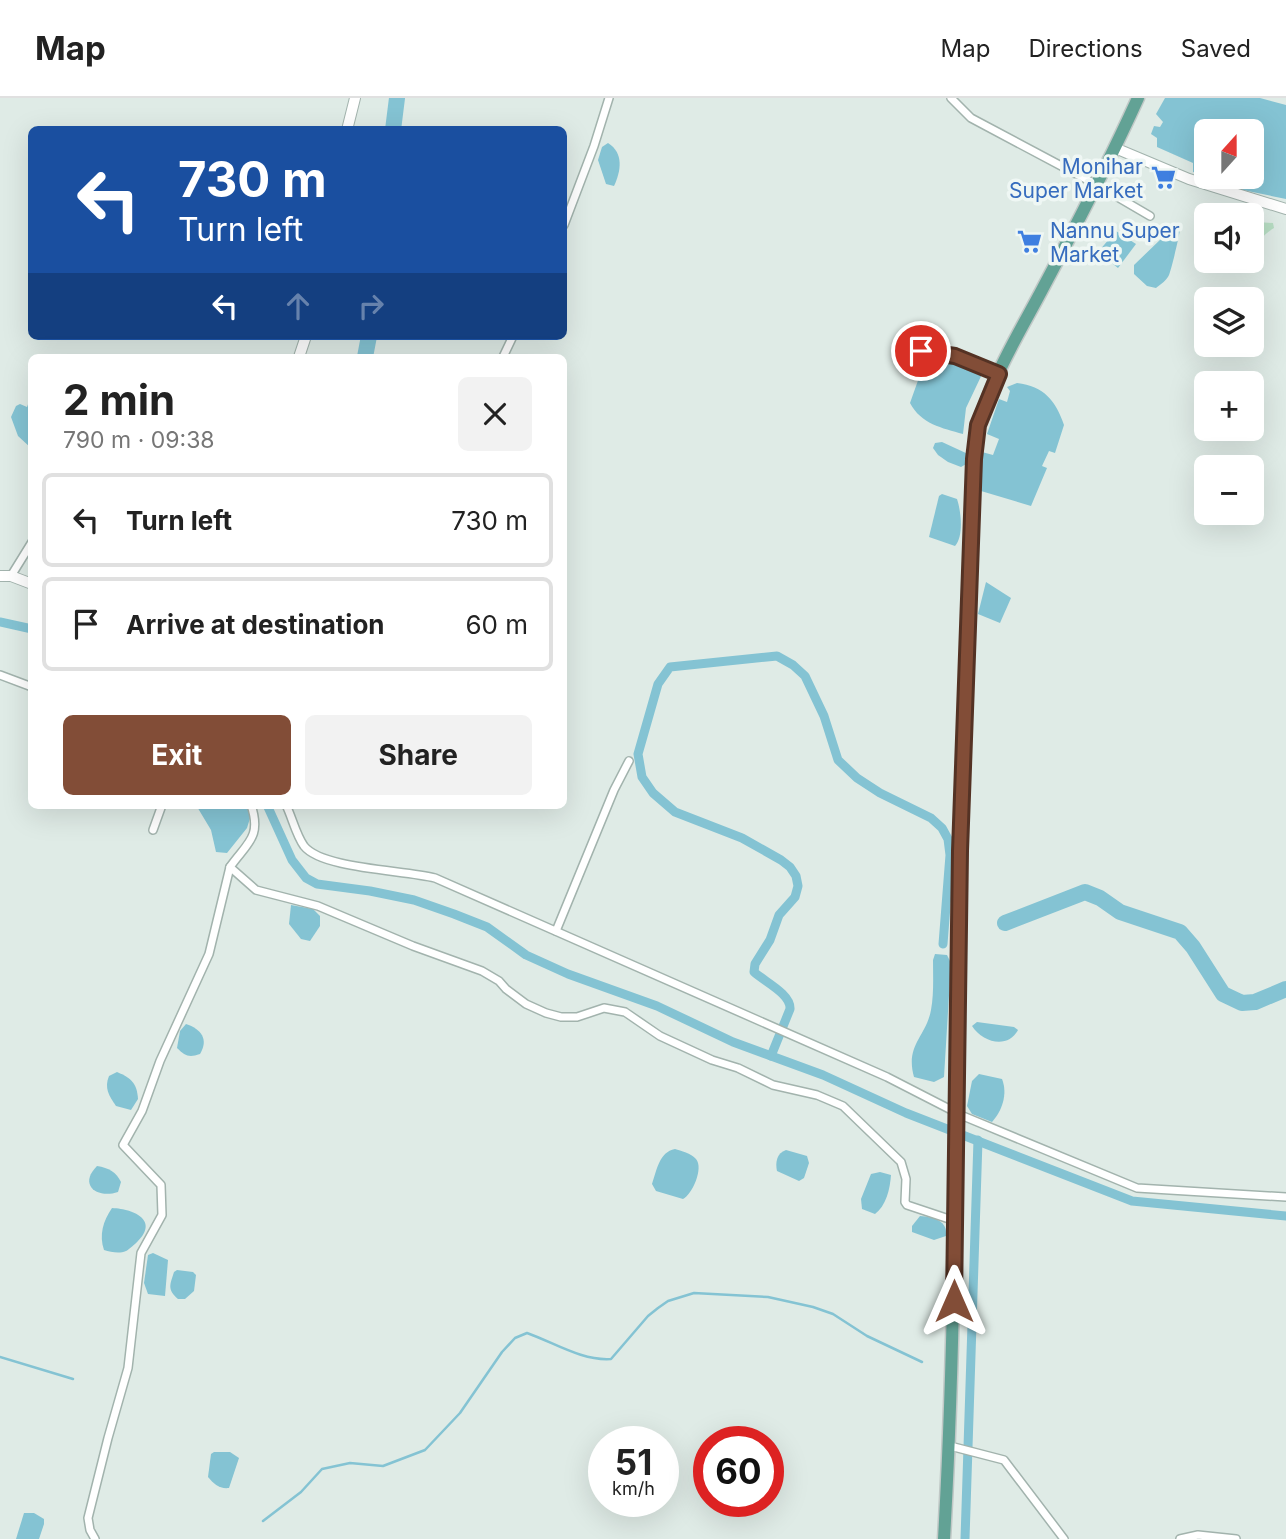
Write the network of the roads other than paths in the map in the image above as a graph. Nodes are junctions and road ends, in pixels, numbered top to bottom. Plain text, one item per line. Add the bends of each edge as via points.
1 (355, 98) edge
2 (609, 98) edge
3 (951, 98) edge
4 (1138, 98) edge
5 (348, 126) edge
6 (1115, 148) junction
7 (1097, 185) junction
8 (1286, 209) edge
9 (1150, 216) dead end
10 (567, 217) edge
11 (900, 340) dead end
12 (999, 374) junction
13 (28, 548) edge
14 (0, 576) edge
15 (11, 576) junction
16 (28, 582) edge
17 (0, 675) edge
18 (28, 686) edge
19 (629, 761) dead end
20 (161, 809) edge
21 (252, 809) edge
22 (288, 809) edge
23 (153, 830) dead end
24 (230, 867) junction
25 (555, 931) junction
26 (1286, 1197) edge
27 (955, 1221) junction
28 (950, 1446) junction
29 (95, 1539) edge
30 (944, 1539) edge
31 (1064, 1539) edge
32 (1180, 1539) edge
33 (1236, 1539) edge

1 - 5 street
2 - 10 street
3 - 7 street via 971,118
4 - 6 main road
6 - 7 main road
6 - 8 street via 1189,179
7 - 9 street
7 - 12 main road
11 - 12 street via 921,351 955,356
12 - 27 main road, bridge via 978,425 975,450 961,795
13 - 15 street
14 - 15 street
15 - 16 street
17 - 18 street
19 - 25 street
20 - 23 street
21 - 24 street via 257,823 253,836
22 - 25 street via 303,845 317,857 435,878
24 - 27 street via 256,890 318,906 482,971 546,1013 577,1017 604,1009 625,1012 660,1036 712,1060 843,1107 901,1162 907,1205
24 - 29 street via 209,954 123,1145 161,1185 162,1215 141,1253 128,1368 88,1518
25 - 26 street via 887,1077 963,1116 1137,1188
27 - 28 main road
28 - 30 main road
28 - 31 street via 1004,1460
32 - 33 street via 1198,1535

